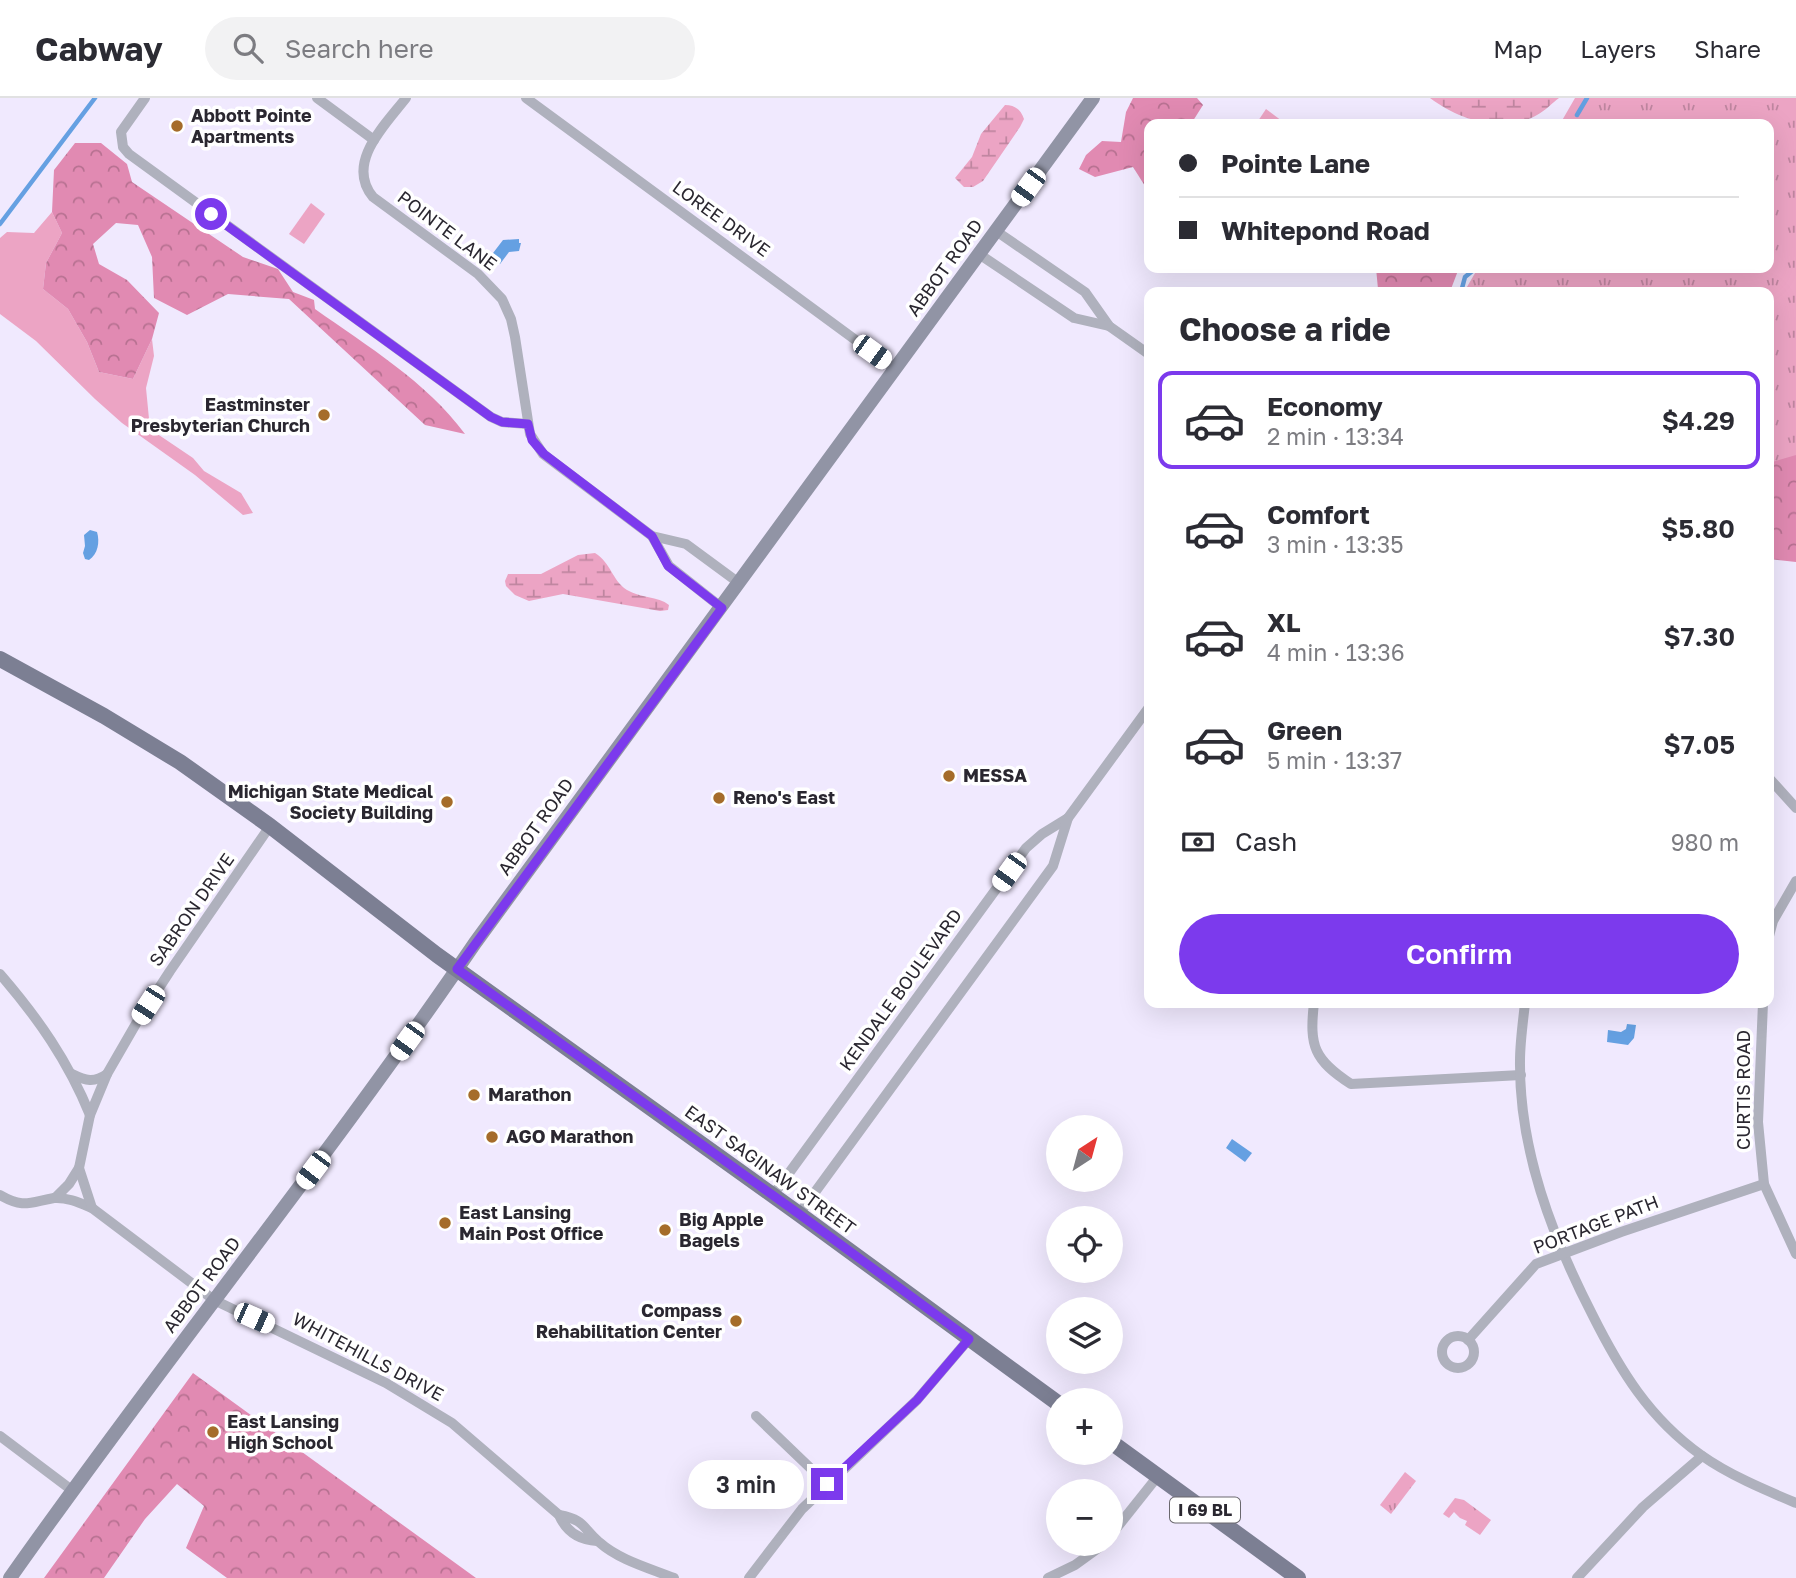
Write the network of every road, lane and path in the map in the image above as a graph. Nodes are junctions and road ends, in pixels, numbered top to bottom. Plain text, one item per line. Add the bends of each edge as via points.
1 (145, 98) edge
2 (317, 98) edge
3 (405, 98) edge
4 (526, 98) edge
5 (1093, 98) edge
6 (374, 140) junction
7 (996, 231) junction
8 (979, 254) junction
9 (1109, 326) junction
10 (1144, 351) edge
11 (895, 369) junction
12 (528, 424) junction
13 (652, 536) junction
14 (739, 583) junction
15 (722, 608) junction
16 (0, 659) edge
17 (1144, 714) edge
18 (1774, 784) edge
19 (1796, 808) edge
20 (1068, 818) junction
21 (270, 826) junction
22 (1796, 881) edge
23 (1774, 919) edge
24 (457, 969) junction
25 (0, 974) edge
26 (1314, 1008) edge
27 (1525, 1008) edge
28 (1763, 1008) edge
29 (72, 1074) junction
30 (107, 1074) junction
31 (1521, 1075) junction
32 (90, 1115) junction
33 (79, 1168) junction
34 (1764, 1184) junction
35 (0, 1195) edge
36 (773, 1195) junction
37 (55, 1198) junction
38 (92, 1208) junction
39 (799, 1214) junction
40 (1562, 1254) junction
41 (1796, 1254) edge
42 (214, 1300) junction
43 (969, 1339) junction
44 (1468, 1340) dead end
45 (1046, 1395) edge
46 (756, 1416) dead end
47 (0, 1436) edge
48 (1123, 1451) edge
49 (1702, 1456) junction
50 (1158, 1476) junction
51 (827, 1484) junction
52 (73, 1491) junction
53 (1796, 1503) edge
54 (1123, 1520) edge
55 (1087, 1556) edge
56 (9, 1578) edge
57 (674, 1578) edge
58 (749, 1578) edge
59 (1048, 1578) edge
60 (1298, 1578) edge
61 (1577, 1578) edge

1 - 12 street via 121,132 129,154 491,417
2 - 6 street
3 - 6 street
4 - 11 street, LOREE DRIVE
5 - 7 main road, ABBOT ROAD
6 - 12 street, POINTE LANE via 364,163 364,187 478,274 507,308
7 - 8 main road, ABBOT ROAD
7 - 9 street via 1085,292
8 - 9 street via 1074,318
8 - 11 main road, ABBOT ROAD
9 - 10 street
11 - 14 main road, ABBOT ROAD
12 - 13 street, POINTE LANE via 532,440 544,454
13 - 14 street via 686,544
13 - 15 street via 668,566
14 - 15 main road, ABBOT ROAD
15 - 24 main road, ABBOT ROAD
16 - 21 main road, EAST SAGINAW STREET via 180,762
17 - 20 street, KENDALE BOULEVARD
18 - 19 street
20 - 36 street, KENDALE BOULEVARD via 1027,848
20 - 39 street, KENDALE BOULEVARD via 1053,866
21 - 24 main road, EAST SAGINAW STREET
21 - 30 street, SABRON DRIVE via 150,1002
22 - 23 street
24 - 36 main road, EAST SAGINAW STREET
24 - 42 main road, ABBOT ROAD
25 - 29 street via 27,1005
26 - 31 street via 1311,1036 1318,1056 1331,1072 1351,1084
27 - 31 street
28 - 34 street, CURTIS ROAD via 1758,1122
29 - 30 street via 90,1081
29 - 32 street
30 - 32 street, SABRON DRIVE
31 - 40 street via 1537,1182
32 - 33 street, SABRON DRIVE
33 - 37 street, SABRON DRIVE
33 - 38 street, SABRON DRIVE
34 - 40 street, PORTAGE PATH
34 - 41 street, CURTIS ROAD
35 - 37 street via 28,1204
36 - 39 main road, EAST SAGINAW STREET
37 - 38 street
38 - 42 street, WHITEHILLS DRIVE
39 - 43 main road, EAST SAGINAW STREET
40 - 44 street, PORTAGE PATH via 1536,1264
40 - 49 street via 1628,1381 1644,1403
42 - 52 main road, ABBOT ROAD
42 - 57 street, WHITEHILLS DRIVE via 408,1394 452,1423 559,1515 575,1535
43 - 45 main road, EAST SAGINAW STREET
43 - 51 street via 917,1400
46 - 51 street
47 - 52 street
48 - 50 main road, I 69 BL
49 - 53 street
49 - 61 street via 1643,1507
50 - 54 street
50 - 60 main road, I 69 BL
51 - 58 street
52 - 56 main road, ABBOT ROAD
55 - 59 street

